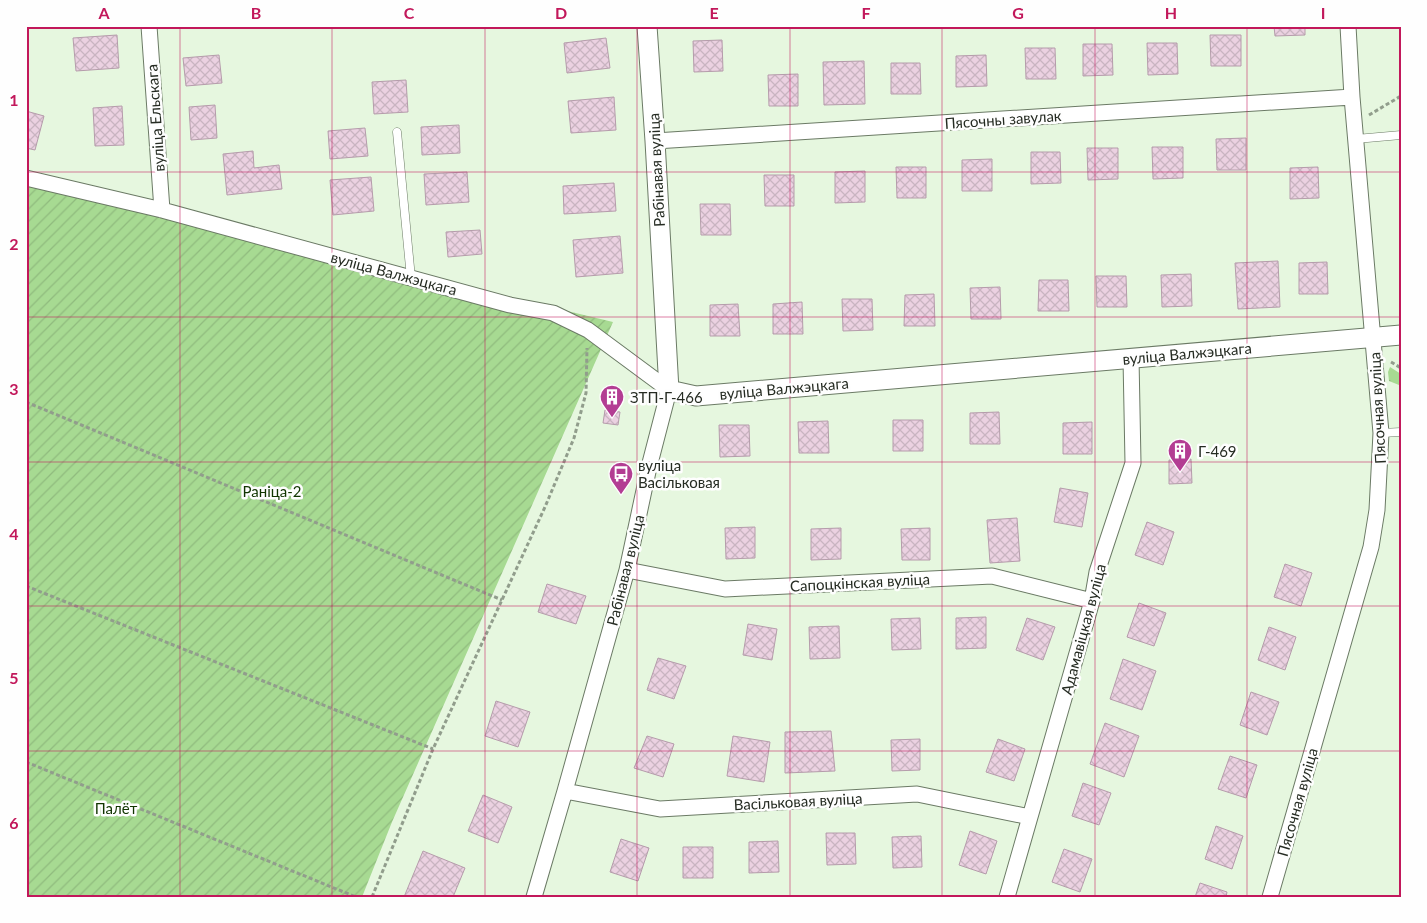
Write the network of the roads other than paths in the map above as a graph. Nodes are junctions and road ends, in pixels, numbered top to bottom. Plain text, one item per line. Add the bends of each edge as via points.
1 (149, 26) edge
2 (647, 26) edge
3 (1348, 26) edge
4 (1352, 98) junction
5 (397, 132) dead end
6 (1401, 135) edge
7 (1356, 139) junction
8 (655, 141) junction
9 (26, 178) edge
10 (162, 210) junction
11 (411, 278) junction
12 (1401, 334) edge
13 (1373, 337) junction
14 (1131, 358) junction
15 (668, 390) junction
16 (1381, 432) junction
17 (1401, 432) edge
18 (627, 570) junction
19 (1092, 601) junction
20 (565, 791) junction
21 (1030, 817) junction
22 (534, 897) edge
23 (1007, 897) edge
24 (1270, 897) edge

1 - 10 street, вуліца Ельскага
2 - 8 street, Рабінавая вуліца
3 - 4 street, Пясочная вуліца
4 - 7 street, Пясочная вуліца
4 - 8 street, Пясочны завулак
5 - 11 lane
6 - 7 lane
7 - 13 street, Пясочная вуліца
8 - 15 street, Рабінавая вуліца
9 - 10 street, вуліца Валжэцкага
10 - 11 street, вуліца Валжэцкага
11 - 15 street, вуліца Валжэцкага via 510,305 553,313 588,330
12 - 13 street, вуліца Валжэцкага
13 - 14 street, вуліца Валжэцкага
13 - 16 street, Пясочная вуліца
14 - 15 street, вуліца Валжэцкага via 696,396
14 - 19 street, Адамавіцкая вуліца via 1133,463 1097,572
15 - 18 street, Рабінавая вуліца
16 - 17 lane
16 - 24 street, Пясочная вуліца via 1377,510 1370,547
18 - 19 street, Сапоцкінская вуліца via 725,588 992,576
18 - 20 street, Рабінавая вуліца
19 - 21 street, Адамавіцкая вуліца
20 - 21 street, Васільковая вуліца via 660,810 917,794
20 - 22 street, Рабінавая вуліца
21 - 23 street, Адамавіцкая вуліца

